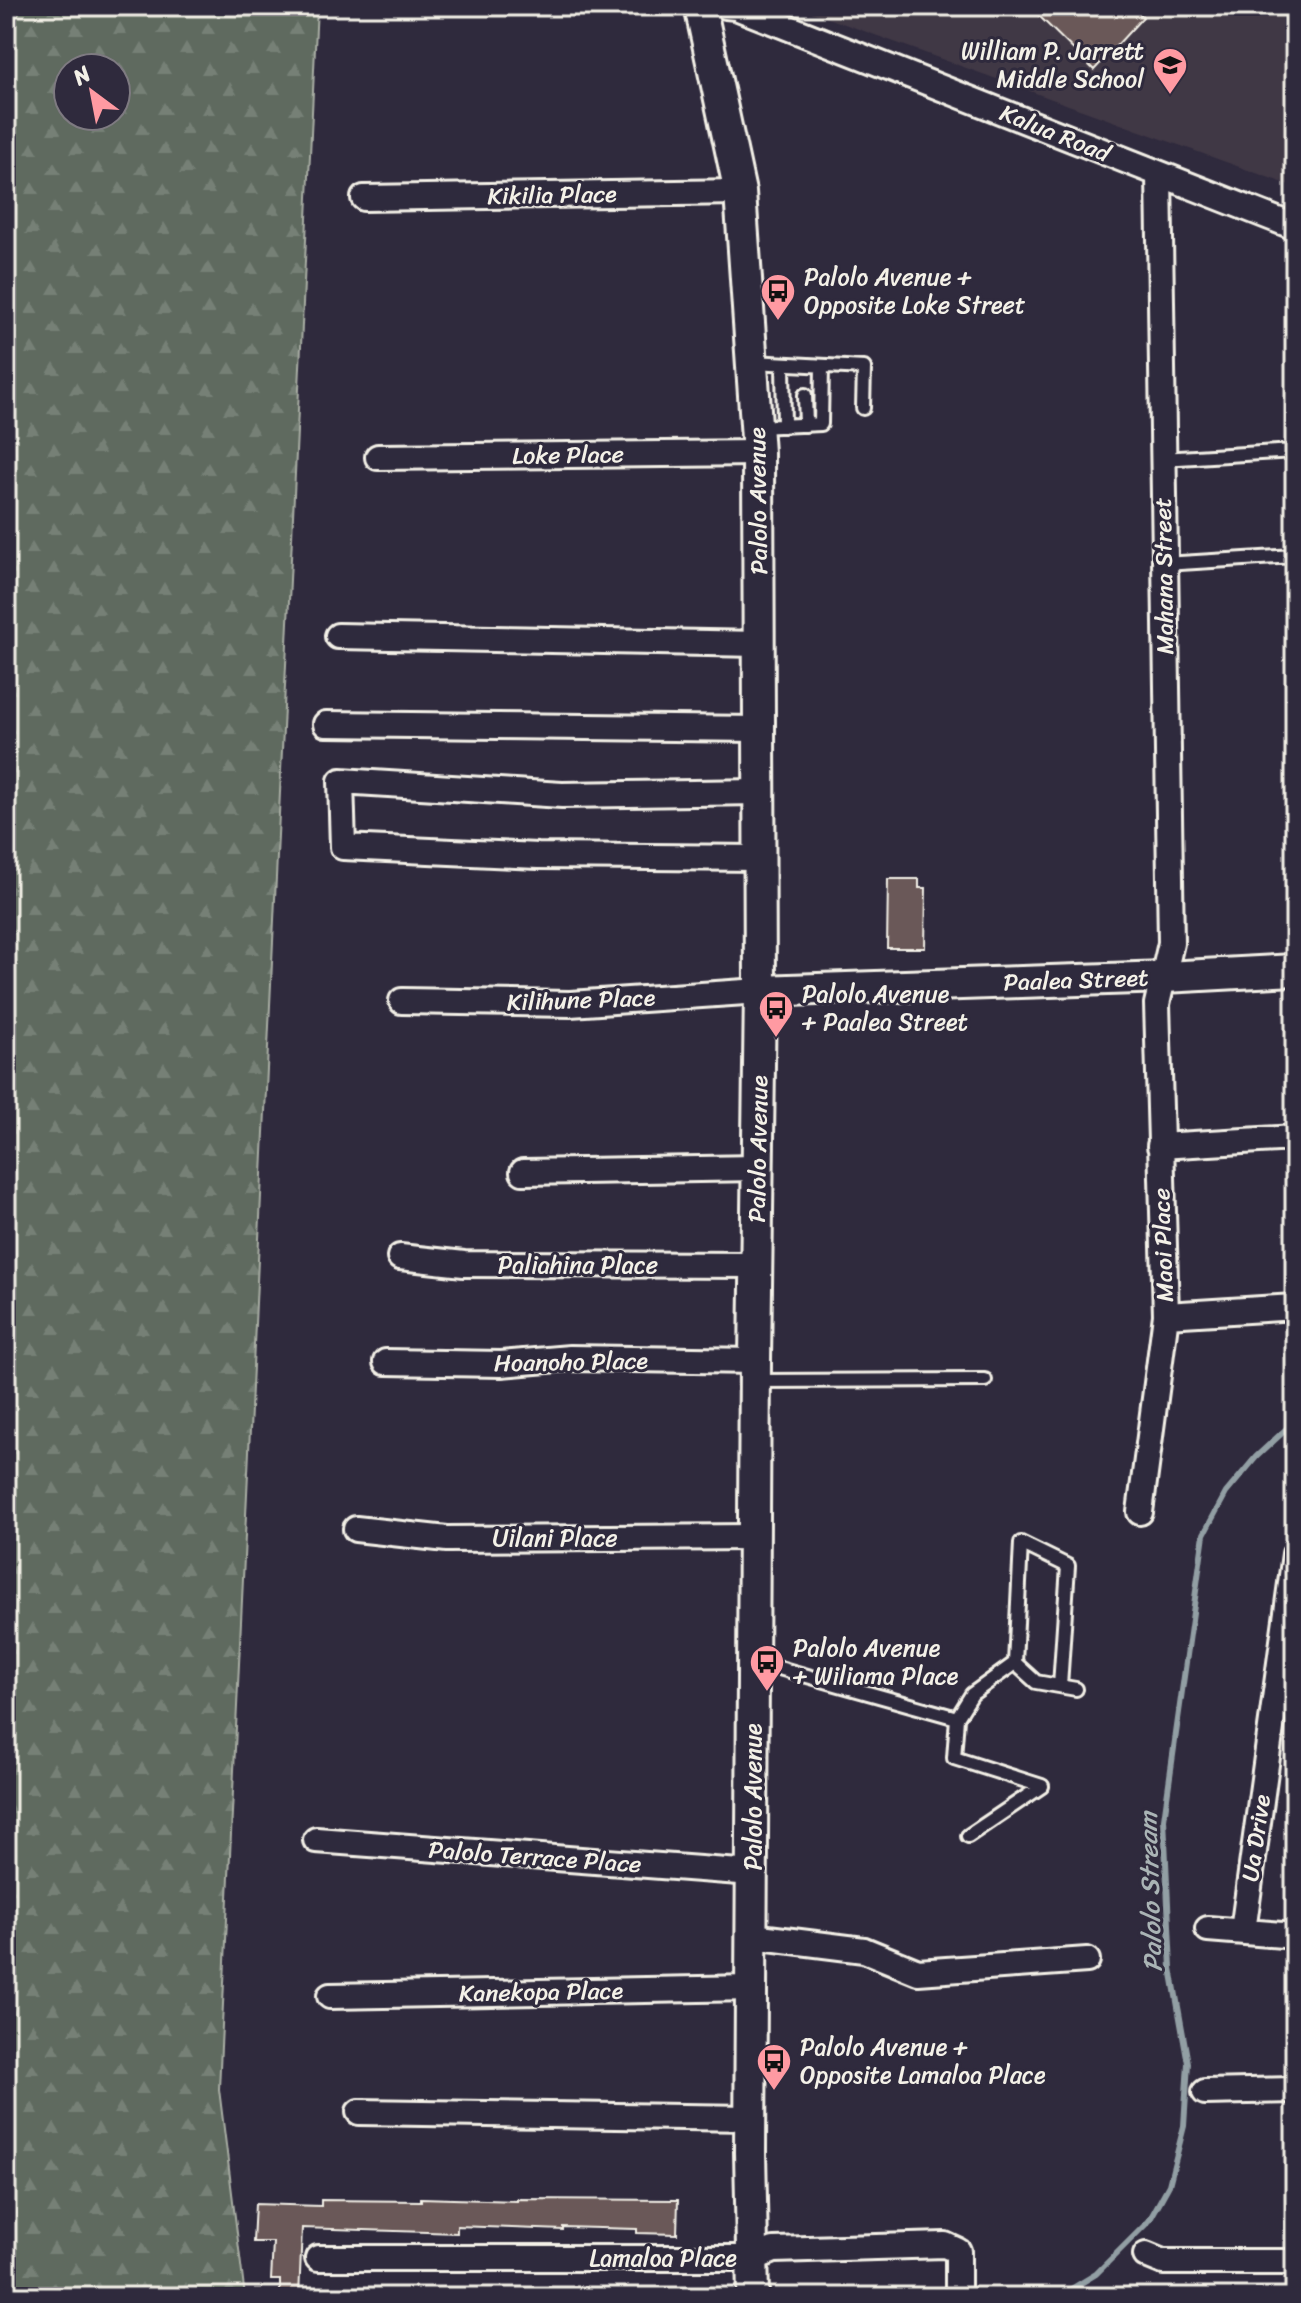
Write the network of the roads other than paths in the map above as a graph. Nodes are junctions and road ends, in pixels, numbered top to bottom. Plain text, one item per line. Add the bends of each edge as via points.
1 (700, 6) edge
2 (726, 6) edge
3 (1159, 174) junction
4 (740, 192) junction
5 (364, 198) dead end
6 (1295, 227) edge
7 (752, 362) junction
8 (783, 364) junction
9 (822, 366) junction
10 (805, 395) dead end
11 (863, 408) dead end
12 (806, 425) junction
13 (766, 435) junction
14 (1295, 451) edge
15 (378, 457) dead end
16 (1162, 459) junction
17 (1295, 556) edge
18 (1164, 564) junction
19 (338, 636) dead end
20 (760, 644) junction
21 (326, 724) dead end
22 (759, 729) junction
23 (759, 792) junction
24 (760, 858) junction
25 (1295, 970) edge
26 (1165, 977) junction
27 (760, 991) junction
28 (402, 1001) dead end
29 (1295, 1138) edge
30 (1160, 1146) junction
31 (758, 1168) junction
32 (523, 1172) dead end
33 (400, 1257) dead end
34 (756, 1265) junction
35 (1295, 1307) edge
36 (1166, 1315) junction
37 (386, 1362) dead end
38 (755, 1371) junction
39 (985, 1380) dead end
40 (1140, 1512) dead end
41 (356, 1529) dead end
42 (755, 1537) junction
43 (1295, 1554) edge
44 (754, 1661) junction
45 (1015, 1663) junction
46 (1060, 1686) junction
47 (1076, 1689) dead end
48 (957, 1718) junction
49 (968, 1836) dead end
50 (316, 1840) dead end
51 (753, 1873) junction
52 (1208, 1929) dead end
53 (1243, 1931) junction
54 (752, 1936) junction
55 (1295, 1936) edge
56 (1087, 1960) dead end
57 (752, 1988) junction
58 (330, 1996) dead end
59 (1295, 2090) edge
60 (1205, 2092) dead end
61 (359, 2112) dead end
62 (751, 2118) junction
63 (1146, 2255) dead end
64 (318, 2258) dead end
65 (754, 2258) junction
66 (1295, 2262) edge
67 (753, 2297) edge
68 (958, 2297) edge

1 - 4 street, Palolo Avenue
2 - 3 street, Kalua Road
3 - 6 street, Kalua Road
3 - 16 street, Mahana Street
4 - 5 street, Kikilia Place
4 - 7 street, Palolo Avenue
7 - 8 lane
7 - 13 street, Palolo Avenue
8 - 9 lane via 805,370
8 - 13 lane
9 - 11 lane via 864,368
9 - 12 lane via 821,424
10 - 12 lane
12 - 13 lane
13 - 15 street, Loke Place
13 - 20 street, Palolo Avenue
14 - 16 lane
16 - 18 street, Mahana Street
17 - 18 lane
18 - 26 street, Mahana Street via 1171,943
19 - 20 street
20 - 22 street, Palolo Avenue
21 - 22 street
22 - 23 street, Palolo Avenue
23 - 24 street, Palolo Avenue
23 - 24 street via 562,795 341,781 343,847
24 - 27 street, Palolo Avenue
25 - 26 street, Paalea Street
26 - 27 street, Paalea Street
26 - 30 street, Maoi Place via 1157,1004
27 - 28 street, Kilihune Place via 570,1004
27 - 31 street, Palolo Avenue
29 - 30 street
30 - 36 street, Maoi Place
31 - 32 street
31 - 34 street, Palolo Avenue
33 - 34 street, Paliahina Place via 464,1264
34 - 38 street, Palolo Avenue
35 - 36 street
36 - 40 street, Maoi Place
37 - 38 street, Hoanoho Place via 501,1364 570,1358
38 - 39 lane
38 - 42 street, Palolo Avenue
41 - 42 street, Uilani Place via 447,1539
42 - 44 street, Palolo Avenue
43 - 53 street, Ua Drive
44 - 48 lane
44 - 51 street, Palolo Avenue
45 - 46 lane via 1036,1682
45 - 46 lane via 1021,1543 1068,1566
45 - 48 lane via 972,1694
46 - 47 lane
48 - 49 lane via 954,1758 1042,1786
50 - 51 street, Palolo Terrace Place
51 - 54 street, Palolo Avenue
52 - 53 street
53 - 55 street
54 - 56 street via 864,1950 918,1972
54 - 57 street, Palolo Avenue
57 - 58 street, Kanekopa Place
57 - 62 street, Palolo Avenue
59 - 60 street
61 - 62 street
62 - 65 street, Palolo Avenue
63 - 66 street via 1163,2262
64 - 65 street, Lamaloa Place
65 - 67 street, Palolo Avenue
65 - 68 street, Lamaloa Place via 774,2250 945,2245 958,2251

